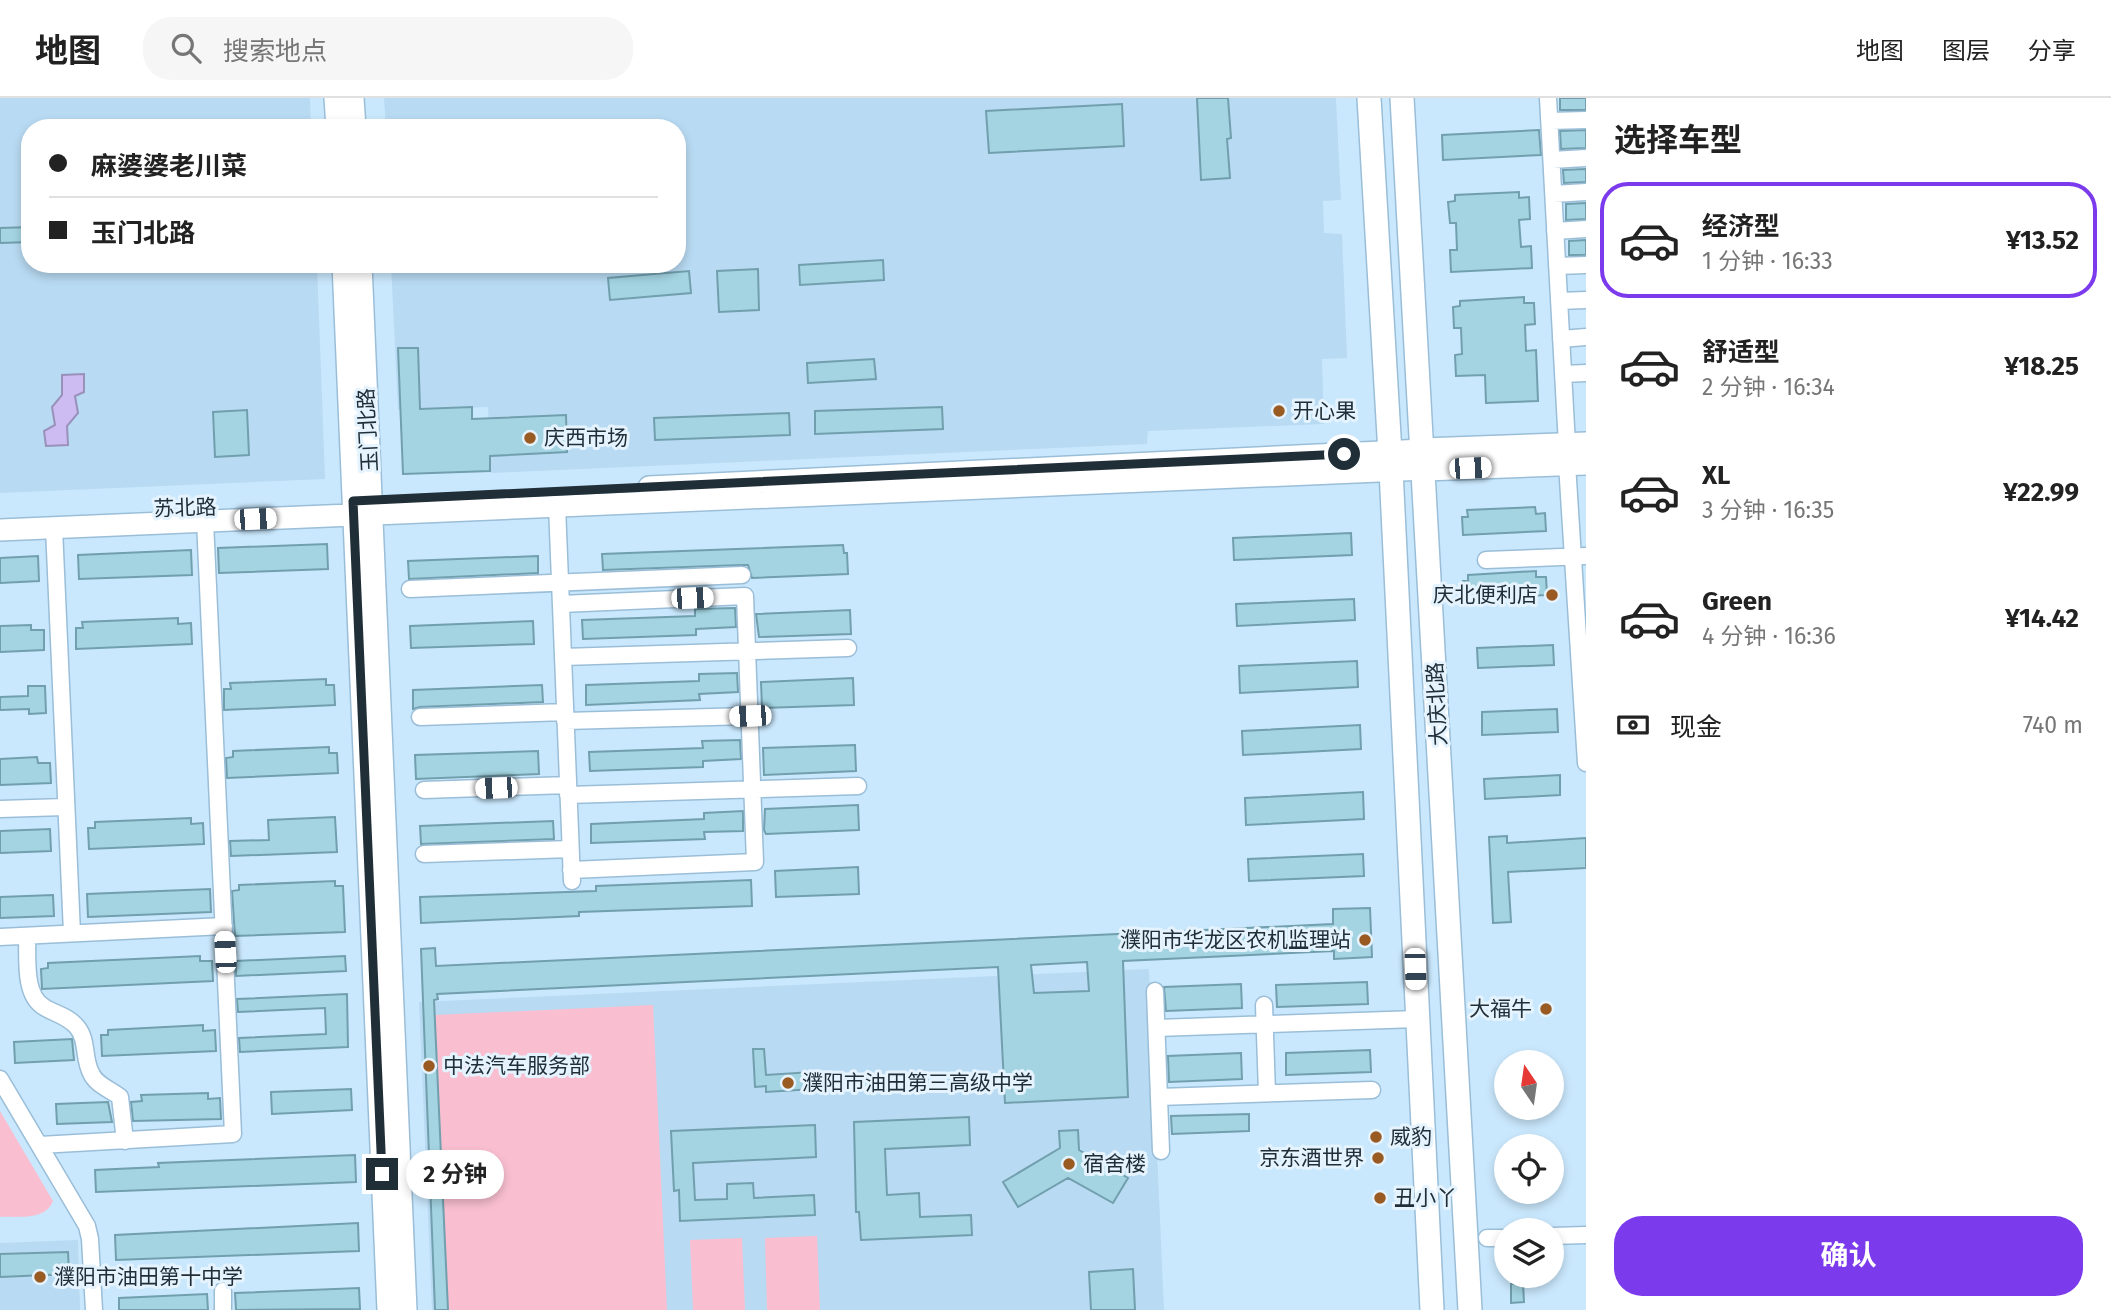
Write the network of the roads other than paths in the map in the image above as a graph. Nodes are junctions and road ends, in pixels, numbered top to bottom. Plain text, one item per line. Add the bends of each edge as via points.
1 (335, 98) edge
2 (353, 98) edge
3 (1369, 98) edge
4 (1402, 98) edge
5 (1548, 98) edge
6 (336, 119) edge
7 (354, 119) edge
8 (1586, 120) edge
9 (1550, 121) junction
10 (1586, 158) edge
11 (1552, 160) junction
12 (1586, 192) edge
13 (1553, 194) junction
14 (1586, 229) edge
15 (1555, 231) junction
16 (1586, 265) edge
17 (1557, 266) junction
18 (344, 273) edge
19 (360, 273) edge
20 (1586, 300) edge
21 (1559, 302) junction
22 (1586, 337) edge
23 (1561, 338) junction
24 (1586, 373) edge
25 (1563, 374) junction
26 (1576, 454) edge
27 (1424, 460) junction
28 (1390, 461) junction
29 (557, 506) junction
30 (362, 508) junction
31 (0, 516) edge
32 (205, 521) junction
33 (54, 528) junction
34 (0, 530) edge
35 (1579, 556) edge
36 (1486, 560) dead end
37 (742, 575) dead end
38 (560, 582) junction
39 (410, 590) dead end
40 (561, 604) junction
41 (1581, 610) edge
42 (848, 648) dead end
43 (747, 651) junction
44 (563, 657) junction
45 (565, 716) junction
46 (750, 716) junction
47 (421, 717) dead end
48 (1586, 763) edge
49 (858, 786) dead end
50 (752, 789) junction
51 (424, 790) dead end
52 (568, 790) junction
53 (65, 807) junction
54 (0, 809) edge
55 (570, 849) junction
56 (424, 854) dead end
57 (224, 926) junction
58 (72, 933) junction
59 (27, 936) junction
60 (0, 937) edge
61 (1156, 990) dead end
62 (1264, 1005) dead end
63 (1417, 1019) junction
64 (1265, 1024) junction
65 (1157, 1028) junction
66 (0, 1079) edge
67 (1372, 1090) dead end
68 (1267, 1093) junction
69 (1159, 1097) junction
70 (125, 1140) junction
71 (40, 1145) junction
72 (1161, 1152) dead end
73 (1586, 1235) edge
74 (1564, 1236) edge
75 (1487, 1238) dead end
76 (1494, 1238) edge
77 (223, 1291) dead end
78 (94, 1310) edge
79 (223, 1310) edge
80 (388, 1310) edge
81 (406, 1310) edge
82 (1432, 1310) edge
83 (1470, 1310) edge

1 - 6 street
2 - 7 street
3 - 28 main road, 大庆北路
4 - 27 main road, 大庆北路
5 - 9 street
8 - 9 street
9 - 11 street
10 - 11 street
11 - 13 street
12 - 13 street
13 - 15 street
14 - 15 street
15 - 17 street
16 - 17 street
17 - 21 street
18 - 30 street, 玉门北路
19 - 30 street, 玉门北路
20 - 21 street
21 - 23 street
22 - 23 street
23 - 25 street
24 - 25 street
25 - 26 street
26 - 27 main road, 苏北路
26 - 35 street
27 - 28 street, 苏北路
27 - 83 main road, 大庆北路
28 - 29 street, 苏北路
28 - 30 street, 苏北路
28 - 63 main road, 大庆北路
29 - 30 street, 苏北路
29 - 38 street
30 - 31 street, 苏北路
30 - 32 street, 苏北路
30 - 80 street, 玉门北路
30 - 81 street, 玉门北路
32 - 33 street, 苏北路
32 - 57 street
33 - 34 street, 苏北路
33 - 53 street
35 - 36 street
35 - 41 street
37 - 38 street
38 - 39 street
38 - 40 street
40 - 43 street via 745,596
40 - 44 street
41 - 48 street
42 - 43 street
43 - 44 street
43 - 46 street
44 - 45 street
45 - 46 street
45 - 47 street
45 - 52 street
46 - 50 street
49 - 50 street
50 - 52 street
50 - 55 street via 755,862 571,875
51 - 52 street
52 - 55 street
53 - 54 street
53 - 58 street
55 - 56 street
57 - 58 street
57 - 70 street via 233,1135
58 - 59 street
59 - 60 street
59 - 70 street via 33,995 40,1005 77,1027 91,1074 120,1097
61 - 65 street
62 - 64 street
63 - 64 street
63 - 82 main road, 大庆北路
64 - 65 street
64 - 68 street
65 - 69 street
66 - 71 street
67 - 68 street
68 - 69 street
69 - 72 street
70 - 71 street
71 - 78 street via 87,1226
73 - 74 street
75 - 76 street
77 - 79 street

